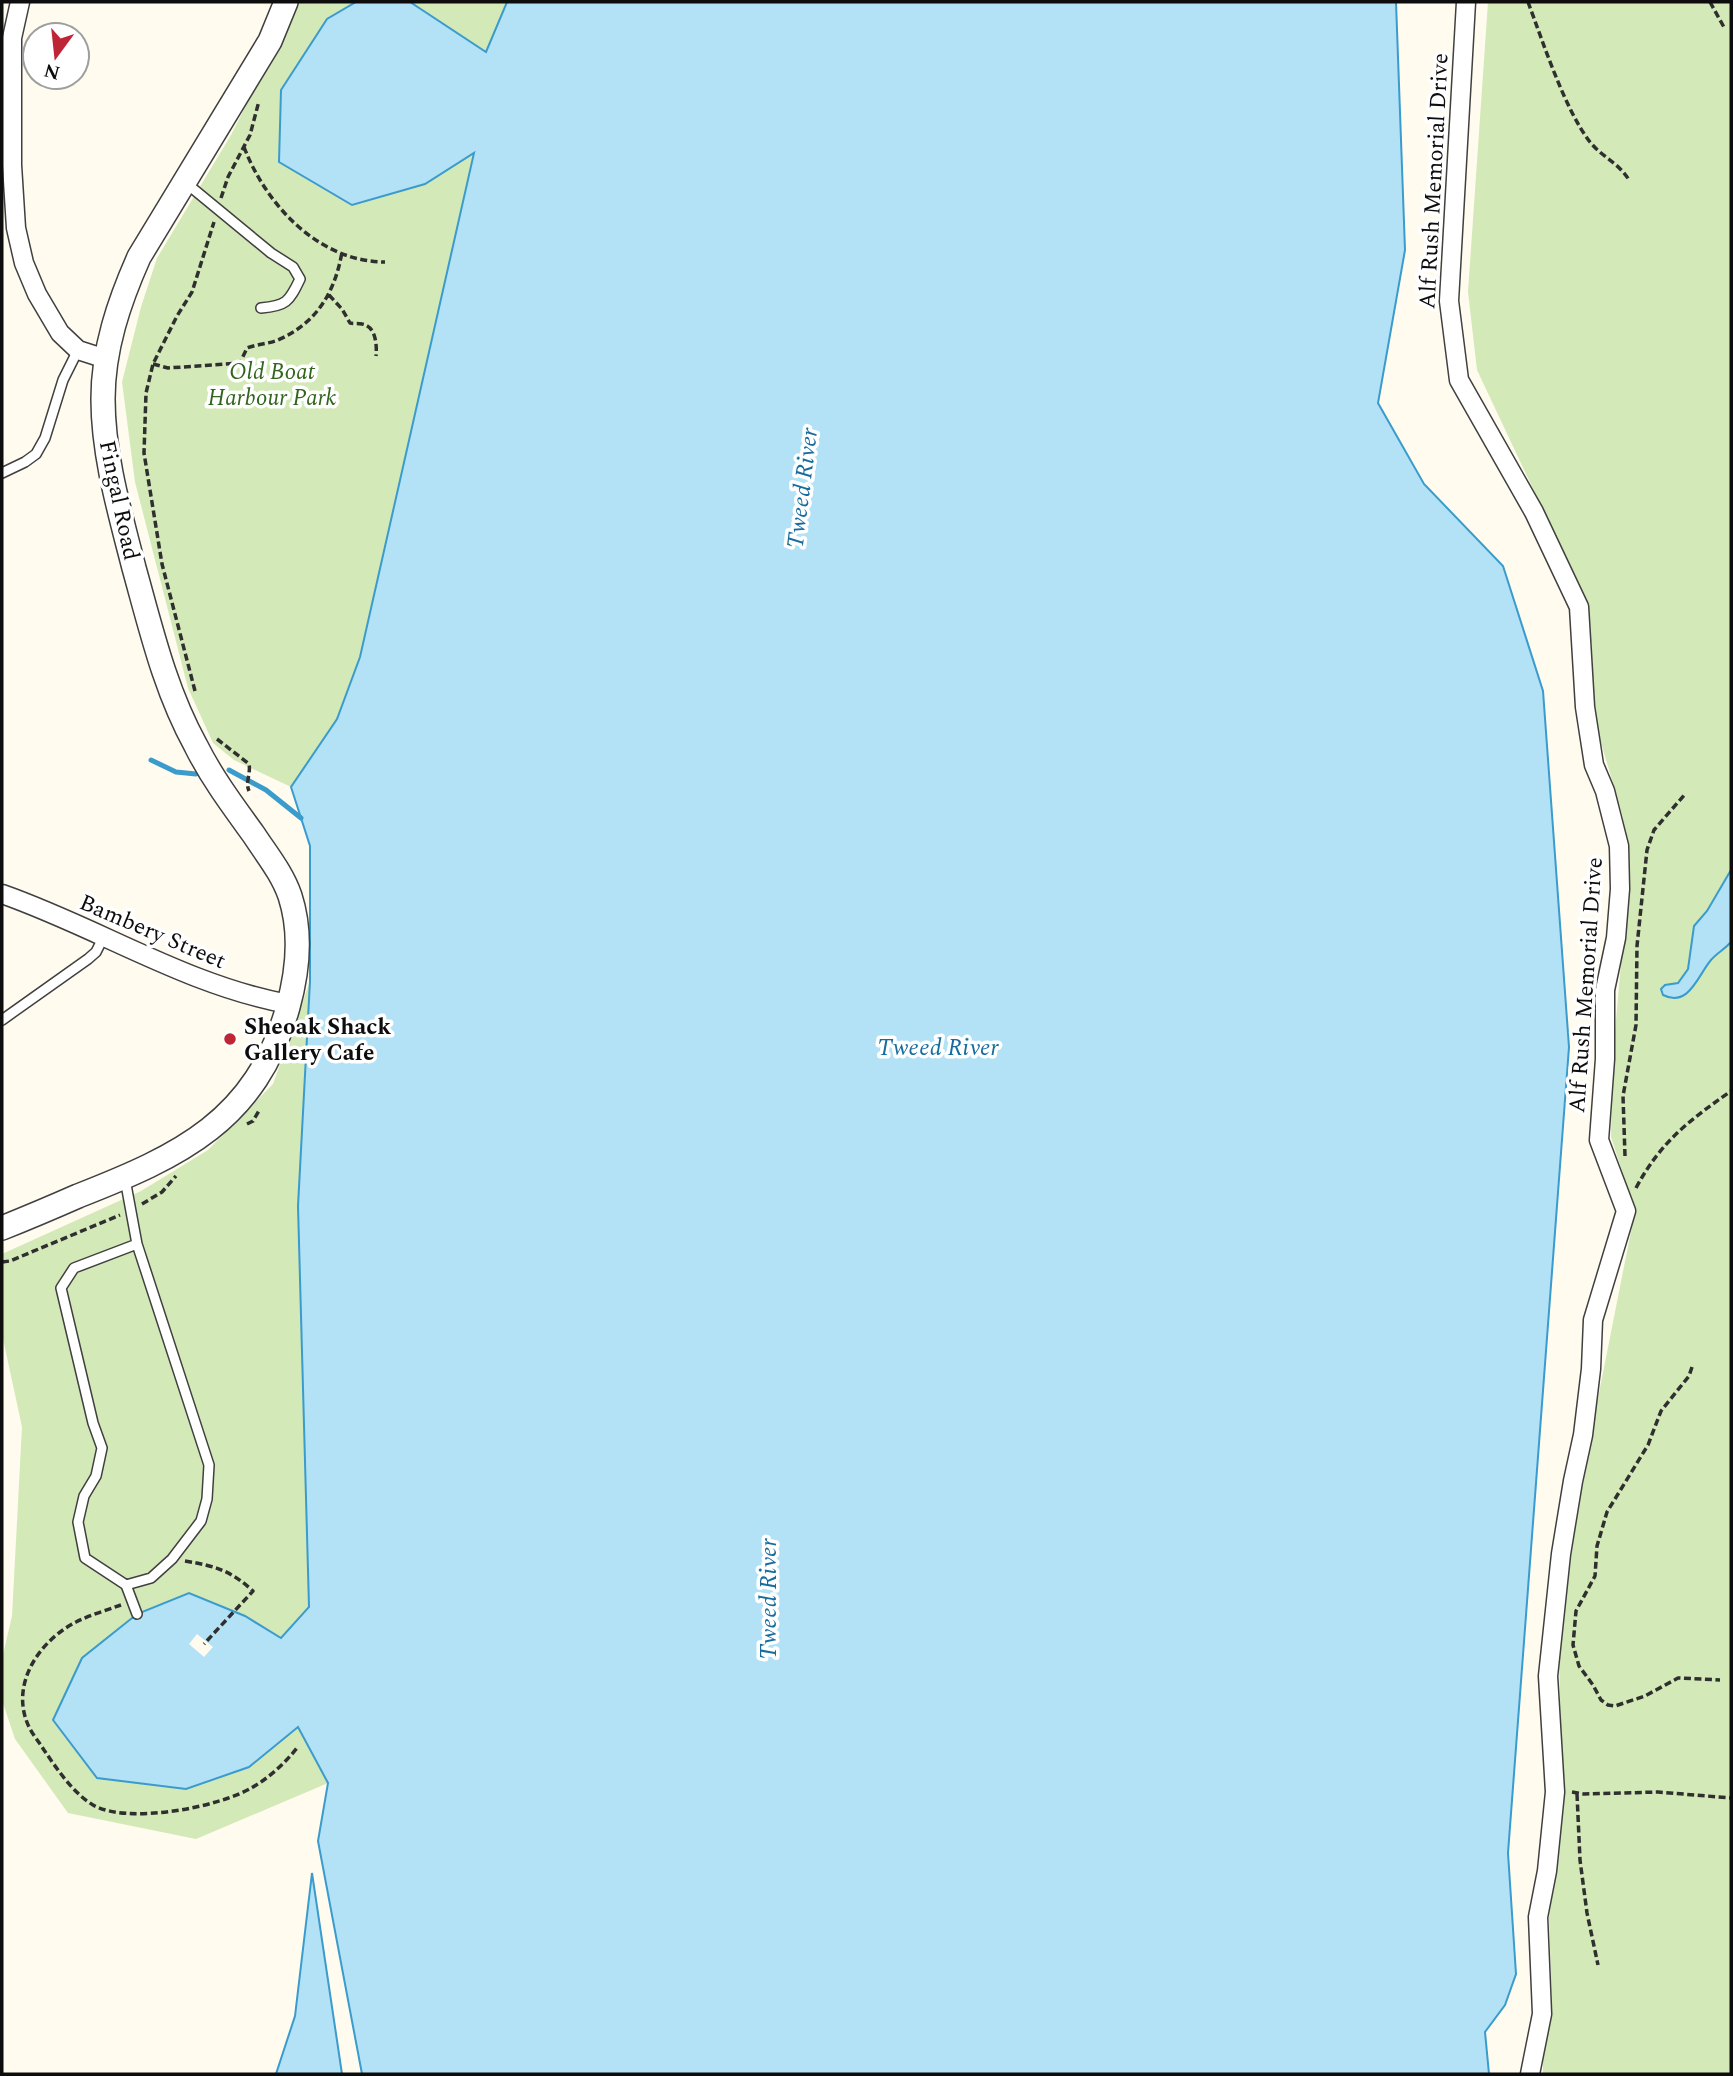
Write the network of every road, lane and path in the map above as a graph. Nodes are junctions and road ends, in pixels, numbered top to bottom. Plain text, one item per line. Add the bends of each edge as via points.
1 (20, 2) edge
2 (286, 2) edge
3 (1466, 2) edge
4 (1528, 2) edge
5 (1710, 2) edge
6 (1725, 29) dead end
7 (261, 93) dead end
8 (244, 147) junction
9 (1629, 180) dead end
10 (185, 182) junction
11 (218, 209) junction
12 (342, 252) junction
13 (386, 262) dead end
14 (329, 295) junction
15 (261, 308) dead end
16 (78, 349) junction
17 (376, 356) dead end
18 (106, 359) junction
19 (153, 365) junction
20 (2, 473) edge
21 (198, 704) dead end
22 (213, 733) dead end
23 (1686, 793) dead end
24 (250, 797) dead end
25 (2, 894) edge
26 (104, 936) junction
27 (288, 1004) junction
28 (2, 1020) edge
29 (1731, 1091) edge
30 (266, 1100) dead end
31 (241, 1128) dead end
32 (1627, 1167) dead end
33 (181, 1170) dead end
34 (1643, 1175) junction
35 (1635, 1176) dead end
36 (124, 1177) junction
37 (130, 1208) junction
38 (1626, 1211) junction
39 (2, 1228) edge
40 (137, 1244) junction
41 (2, 1262) edge
42 (1692, 1367) dead end
43 (172, 1559) junction
44 (126, 1585) junction
45 (133, 1601) junction
46 (137, 1614) dead end
47 (204, 1644) dead end
48 (1720, 1680) dead end
49 (297, 1748) dead end
50 (1554, 1777) junction
51 (1577, 1794) junction
52 (1731, 1798) edge
53 (1598, 1965) dead end
54 (1530, 2074) edge

1 - 16 street via 12,38 11,81 16,228 37,294 60,333
2 - 10 street, Fingal Road via 270,41
3 - 38 street, Alf Rush Memorial Drive via 1449,301 1454,350 1459,380 1534,512 1579,607 1594,765 1619,846 1616,938 1605,990 1599,1140
4 - 9 path via 1581,127
5 - 6 path
7 - 8 path
8 - 11 path
8 - 12 path via 253,172 290,219
10 - 11 lane
10 - 18 street, Fingal Road via 126,286
11 - 15 lane via 293,267 300,279 281,307
11 - 19 path via 192,292
12 - 13 path
12 - 14 path
14 - 17 path via 350,323 365,324 373,331
14 - 19 path via 303,325 274,342 247,348 240,363
16 - 18 street
16 - 20 lane via 36,454
18 - 27 street, Fingal Road via 103,398 111,478 152,638 189,733 219,786 271,859 290,897 298,947
19 - 21 path via 146,393 144,453 162,564
22 - 24 path via 249,764 246,785
23 - 32 path via 1654,830 1645,857 1637,933 1636,1025 1623,1096
25 - 26 street, Bambery Street
26 - 27 street, Bambery Street via 200,980
26 - 28 lane via 88,959
27 - 36 street, Fingal Road via 269,1056 238,1103 185,1148
29 - 34 path via 1685,1124
30 - 31 path via 253,1121
33 - 37 path via 162,1192
34 - 35 path
34 - 38 path
36 - 37 lane
36 - 39 street, Fingal Road
37 - 40 lane
37 - 41 path via 116,1218
38 - 50 street via 1593,1320 1583,1435 1562,1554 1548,1676
40 - 43 lane via 209,1465 201,1521
40 - 44 lane via 74,1268 61,1288 102,1448 78,1522 85,1558
42 - 48 path via 1661,1411 1648,1445 1606,1512 1595,1576 1576,1611 1573,1645 1579,1666 1608,1705 1645,1696 1678,1678
43 - 44 lane via 151,1578
43 - 47 path via 222,1568 253,1591
44 - 45 lane
45 - 46 lane
45 - 49 path via 76,1622 46,1643 29,1668 23,1699 28,1726 74,1790 95,1806 114,1812 144,1816 183,1809 253,1788
50 - 51 path
50 - 54 street via 1538,1917 1542,2014
51 - 52 path via 1658,1792
51 - 53 path via 1580,1860

